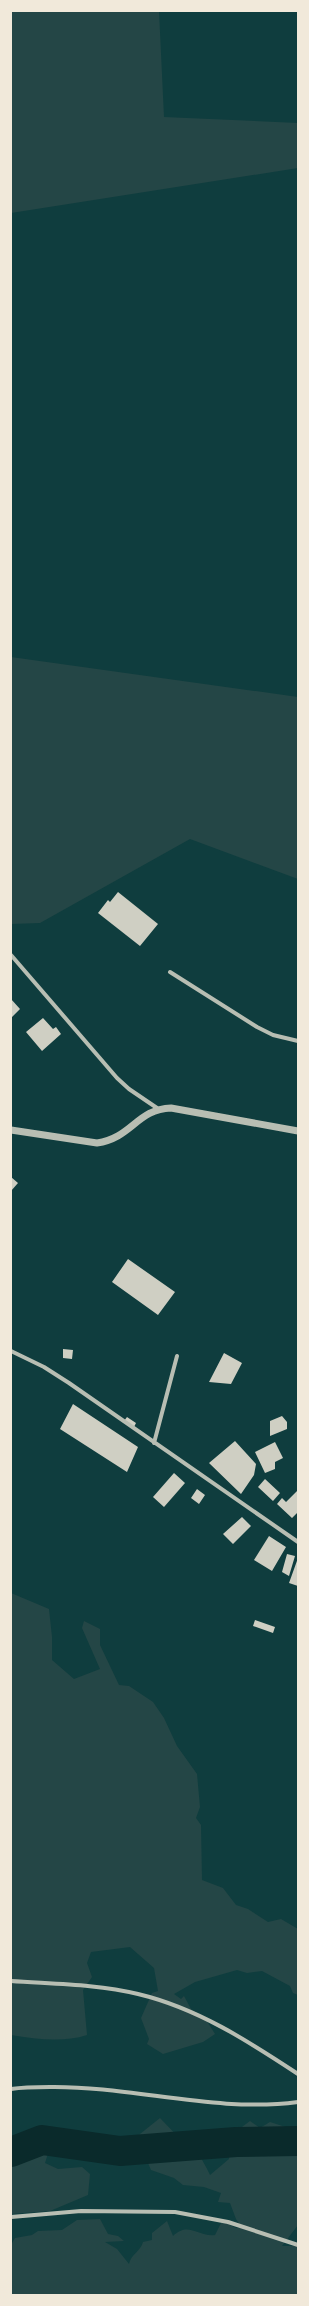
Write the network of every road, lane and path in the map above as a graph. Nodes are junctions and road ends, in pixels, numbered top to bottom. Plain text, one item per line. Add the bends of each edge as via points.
1 (11, 955) edge
2 (170, 972) dead end
3 (298, 1041) edge
4 (157, 1108) junction
5 (11, 1130) edge
6 (298, 1131) edge
7 (11, 1351) edge
8 (177, 1356) dead end
9 (154, 1443) junction
10 (298, 1542) edge
11 (11, 1981) edge
12 (298, 2074) edge
13 (11, 2088) edge
14 (298, 2102) edge
15 (11, 2217) edge
16 (298, 2245) edge

1 - 4 street via 117,1078
2 - 3 street via 257,1027 273,1035
4 - 5 street via 112,1141 97,1143
4 - 6 street via 171,1108
7 - 9 street via 44,1367
8 - 9 street
9 - 10 street
11 - 12 street via 137,1993 173,2004 209,2020
13 - 14 street via 86,2086 229,2103
15 - 16 street via 81,2210 174,2212 228,2222

